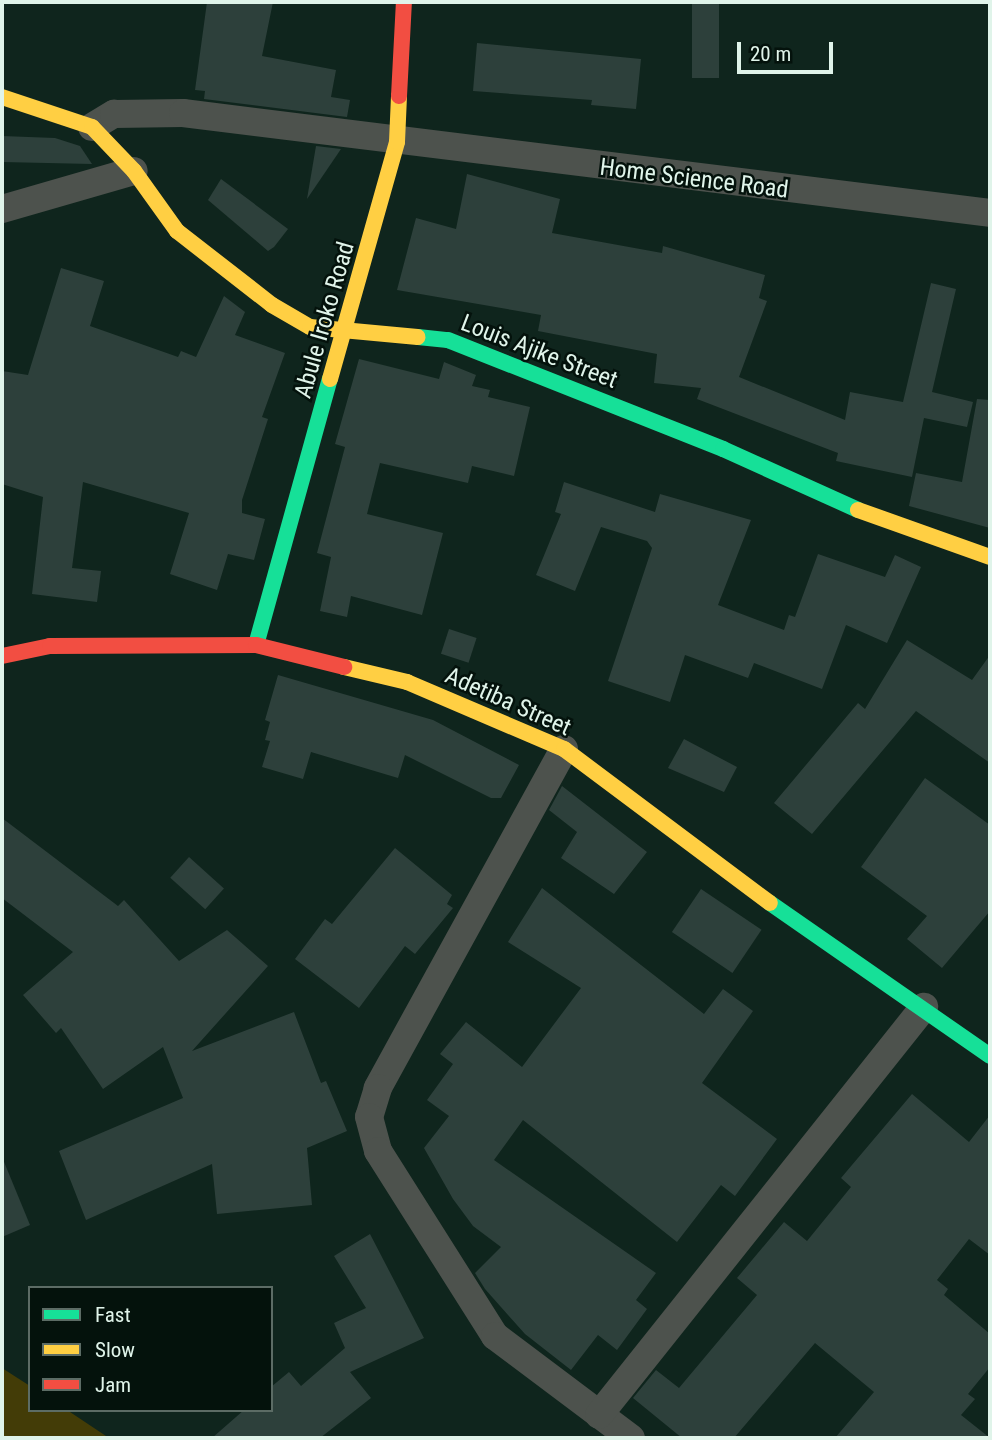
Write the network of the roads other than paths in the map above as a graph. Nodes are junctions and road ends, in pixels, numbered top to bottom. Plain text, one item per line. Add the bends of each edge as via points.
1 (404, 2) edge
2 (2, 97) edge
3 (92, 127) junction
4 (397, 142) junction
5 (134, 171) junction
6 (2, 209) edge
7 (990, 213) edge
8 (347, 330) junction
9 (990, 557) edge
10 (256, 645) junction
11 (2, 656) edge
12 (564, 749) junction
13 (924, 1007) junction
14 (990, 1056) edge
15 (599, 1415) junction
16 (631, 1438) edge

1 - 4 street, Abule Iroko Road
2 - 3 street, Louis Ajike Street
3 - 4 street, Home Science Road via 114,114 183,113
3 - 5 street, Louis Ajike Street
4 - 7 street, Home Science Road
4 - 8 street, Abule Iroko Road
5 - 6 street
5 - 8 street, Louis Ajike Street via 177,231 272,305 310,327
8 - 9 street, Louis Ajike Street via 448,340 723,449 873,517
8 - 10 street, Abule Iroko Road
10 - 11 street, Adetiba Street via 105,644
10 - 12 street, Adetiba Street via 407,682
12 - 13 street, Adetiba Street via 740,882
12 - 15 street via 378,1088 369,1117 378,1152 495,1336
13 - 14 street, Adetiba Street
13 - 15 street
15 - 16 street

